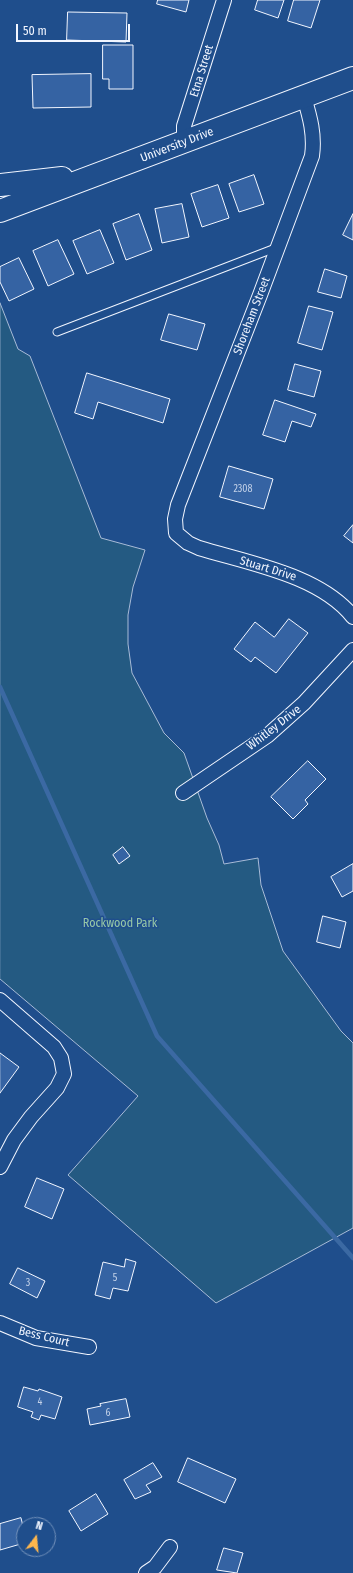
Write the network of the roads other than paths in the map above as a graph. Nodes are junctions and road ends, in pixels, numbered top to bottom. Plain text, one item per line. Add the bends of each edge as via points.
1 (224, 0) edge
2 (353, 78) edge
3 (304, 97) junction
4 (184, 142) junction
5 (99, 174) junction
6 (0, 185) edge
7 (0, 211) edge
8 (278, 247) junction
9 (57, 332) dead end
10 (176, 534) joint
11 (353, 617) edge
12 (353, 650) edge
13 (183, 793) dead end
14 (0, 1000) edge
15 (0, 1167) edge
16 (0, 1323) edge
17 (89, 1347) dead end
18 (170, 1547) dead end
19 (146, 1573) edge

1 - 4 street, Etna Street via 184,126
2 - 3 main road, University Drive
3 - 4 main road, University Drive
3 - 8 street, Shoreham Street via 313,132 312,156
4 - 5 main road, University Drive
5 - 6 main road
5 - 7 main road, University Drive
8 - 9 lane
8 - 10 street, Shoreham Street via 178,505
10 - 11 street, Stuart Drive via 188,544 317,586
12 - 13 street, Whitley Drive via 304,704 267,736
14 - 15 street via 54,1047 61,1058 64,1074 57,1088 14,1140
16 - 17 street, Bess Court via 36,1338
18 - 19 street via 155,1567

